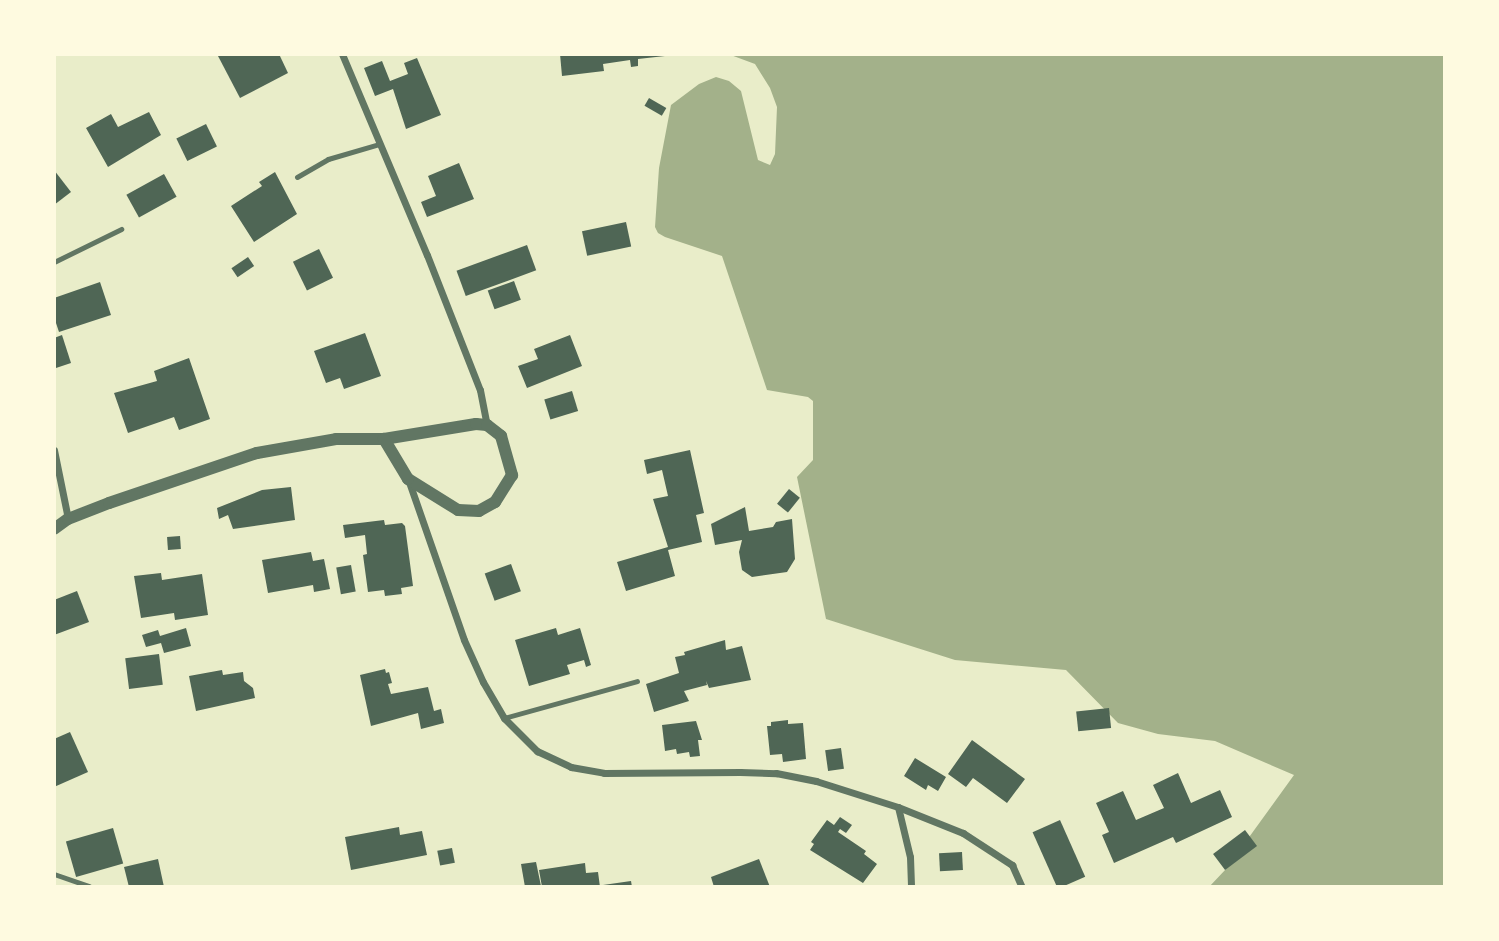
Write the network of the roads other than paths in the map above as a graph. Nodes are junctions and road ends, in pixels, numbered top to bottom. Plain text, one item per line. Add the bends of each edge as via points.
1 (342, 54) edge
2 (379, 144) junction
3 (297, 177) dead end
4 (121, 229) dead end
5 (54, 262) edge
6 (487, 425) junction
7 (384, 439) junction
8 (54, 450) edge
9 (408, 479) junction
10 (68, 519) junction
11 (54, 529) edge
12 (637, 681) dead end
13 (503, 718) junction
14 (898, 807) junction
15 (54, 874) edge
16 (89, 886) edge
17 (911, 887) edge
18 (1022, 887) edge

1 - 2 street
2 - 3 lane via 328,159
2 - 6 street via 475,378
4 - 5 lane
6 - 7 street
6 - 9 street via 501,436 512,475 495,502 479,511 458,510
7 - 9 street
7 - 10 street via 336,439 257,453
8 - 10 street
9 - 13 street via 464,640
10 - 11 street
12 - 13 lane
13 - 14 street via 537,751 571,767 604,773 776,774 816,781
14 - 17 street via 911,857
14 - 18 street via 993,850 1012,865
15 - 16 lane

